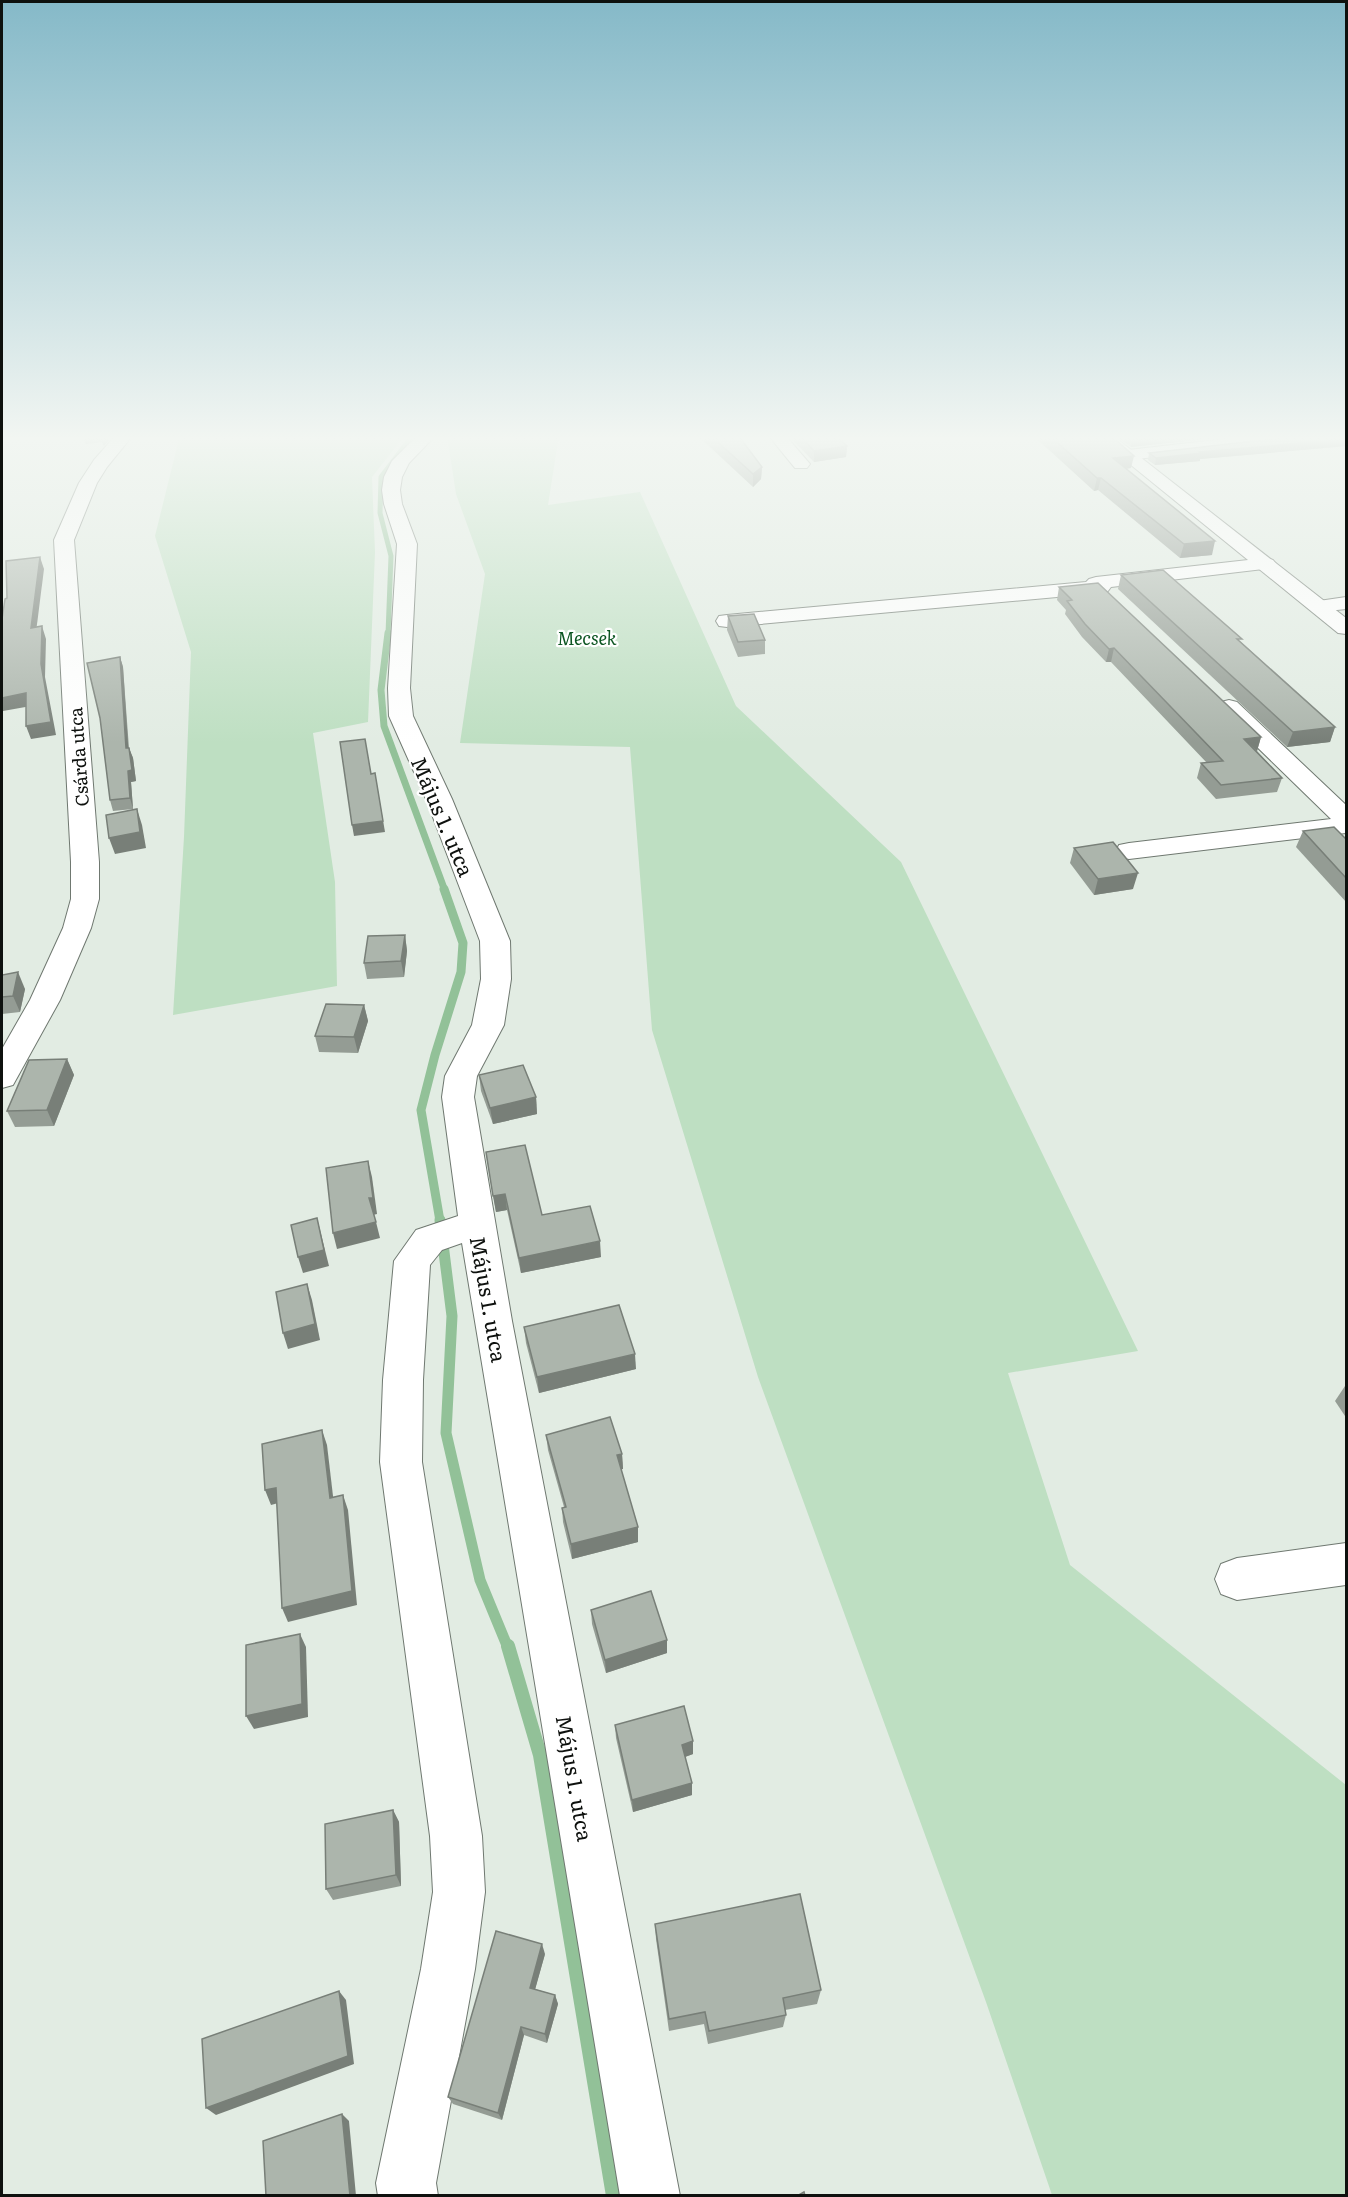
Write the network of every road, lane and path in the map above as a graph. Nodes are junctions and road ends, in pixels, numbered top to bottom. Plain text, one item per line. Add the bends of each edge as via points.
1 (65, 538) edge
2 (405, 538) edge
3 (1232, 538) edge
4 (1266, 564) junction
5 (1101, 587) junction
6 (1118, 603) edge
7 (1347, 603) edge
8 (1319, 606) junction
9 (727, 621) edge
10 (1347, 628) edge
11 (1212, 692) edge
12 (1347, 819) edge
13 (1347, 825) edge
14 (1129, 851) dead end
15 (2, 1077) edge
16 (452, 1232) junction
17 (1347, 1564) edge
18 (1237, 1579) dead end
19 (408, 2196) edge
20 (650, 2196) edge

1 - 15 street, Csárda utca via 85,898 45,1000
2 - 16 street, Május 1. utca via 401,716 439,799 495,941 496,979 488,1025 461,1076
3 - 4 street
4 - 5 street via 1096,583
4 - 8 street
5 - 6 street
5 - 9 street
7 - 8 street
8 - 10 street
11 - 12 street
13 - 14 street
16 - 19 street via 412,1261 403,1380 401,1462 456,1836 459,1892 406,2183
16 - 20 street, Május 1. utca via 562,1694
17 - 18 street

